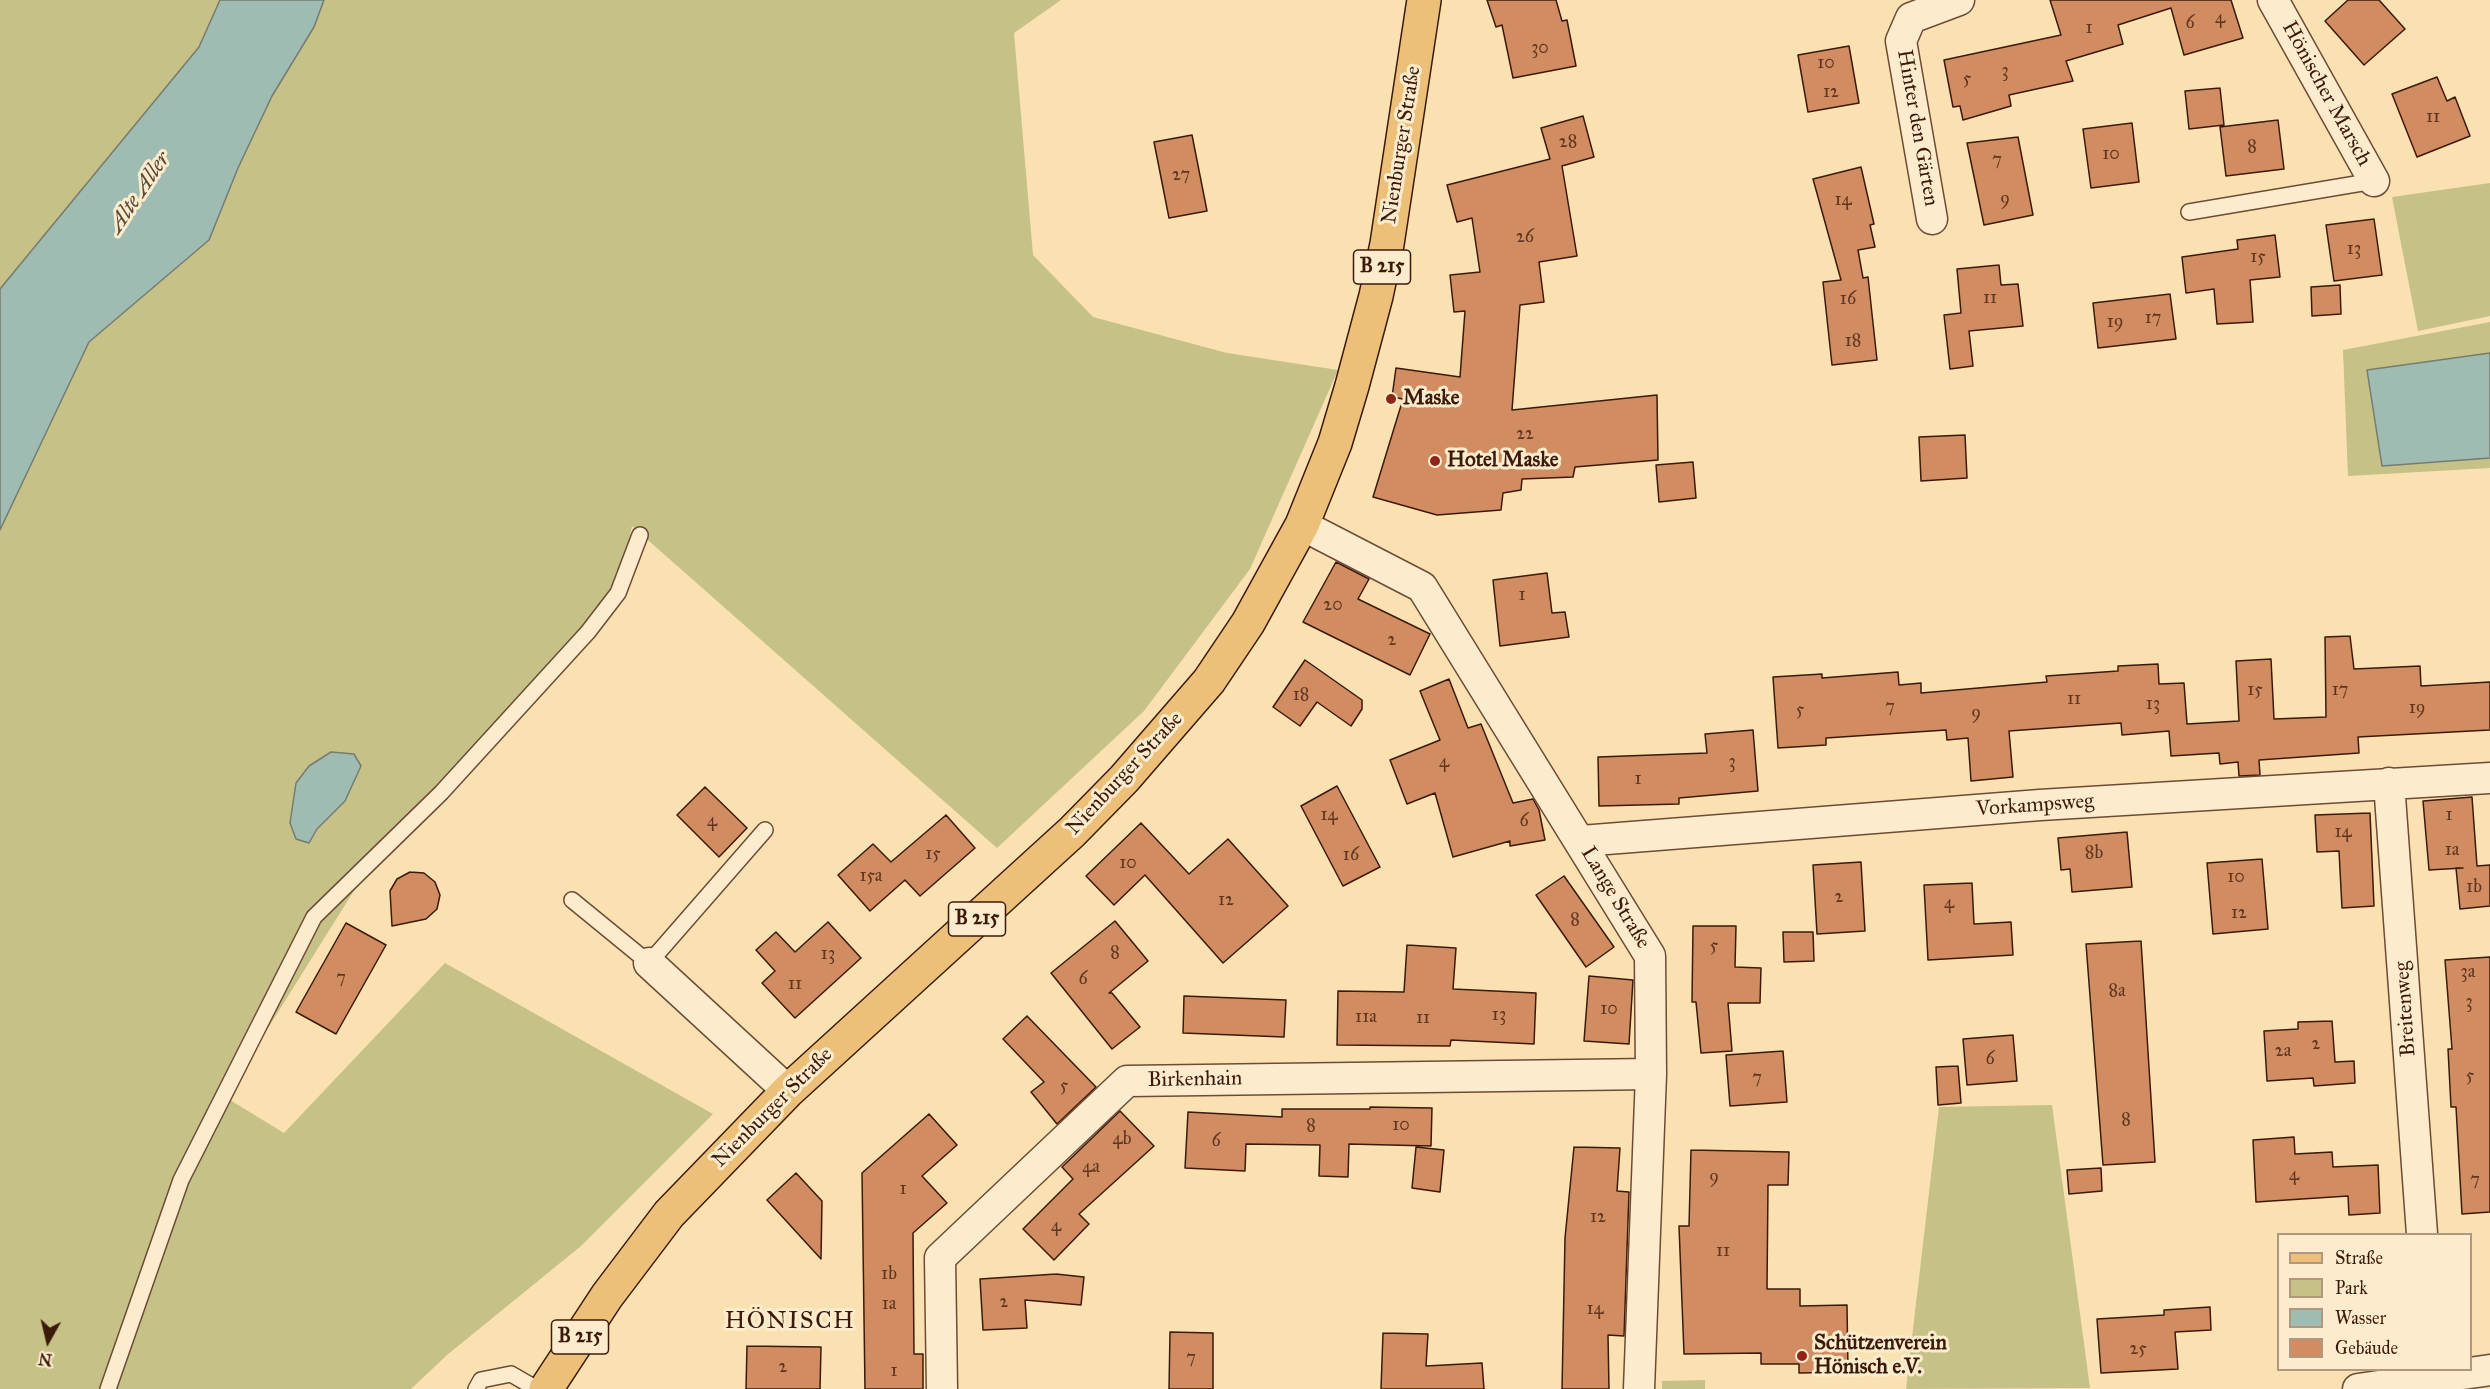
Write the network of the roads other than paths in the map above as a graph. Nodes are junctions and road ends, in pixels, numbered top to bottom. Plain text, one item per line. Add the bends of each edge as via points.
1 (1424, 0) edge
2 (1959, 0) edge
3 (2273, 0) edge
4 (2374, 181) joint
5 (2189, 212) dead end
6 (1932, 219) dead end
7 (1302, 525) junction
8 (640, 535) dead end
9 (2490, 778) edge
10 (2389, 783) junction
11 (765, 830) dead end
12 (1581, 842) junction
13 (572, 900) dead end
14 (650, 963) junction
15 (1651, 1074) junction
16 (788, 1091) junction
17 (2422, 1233) edge
18 (2490, 1370) edge
19 (2432, 1375) edge
20 (108, 1389) edge
21 (476, 1389) edge
22 (537, 1389) edge
23 (546, 1389) edge
24 (942, 1389) edge
25 (1639, 1389) edge
26 (2358, 1389) edge

1 - 7 main road, Nienburger Straße / B 215 via 1376,296 1335,443
2 - 6 street, Hinter den Gärten via 1911,18 1901,41
3 - 4 street, Hönischer Marsch
4 - 5 lane, Hönischer Marsch
7 - 12 street, Lange Straße via 1422,587
7 - 16 main road, Nienburger Straße / B 215 via 1248,623 1209,681 1131,772 1072,832
8 - 20 lane via 618,593 588,632 441,793 314,917 181,1180
9 - 10 street, Vorkampsweg
10 - 12 street, Vorkampsweg via 2040,805
10 - 17 street, Breitenweg
11 - 14 lane
12 - 15 street, Lange Straße via 1650,956
13 - 14 lane
14 - 16 street
15 - 24 street, Birkenhain via 1127,1081 940,1258
15 - 25 street, Lange Straße
16 - 23 main road, Nienburger Straße / B 215 via 669,1215 607,1296
18 - 19 street
19 - 26 street
21 - 22 lane via 481,1380 512,1374

